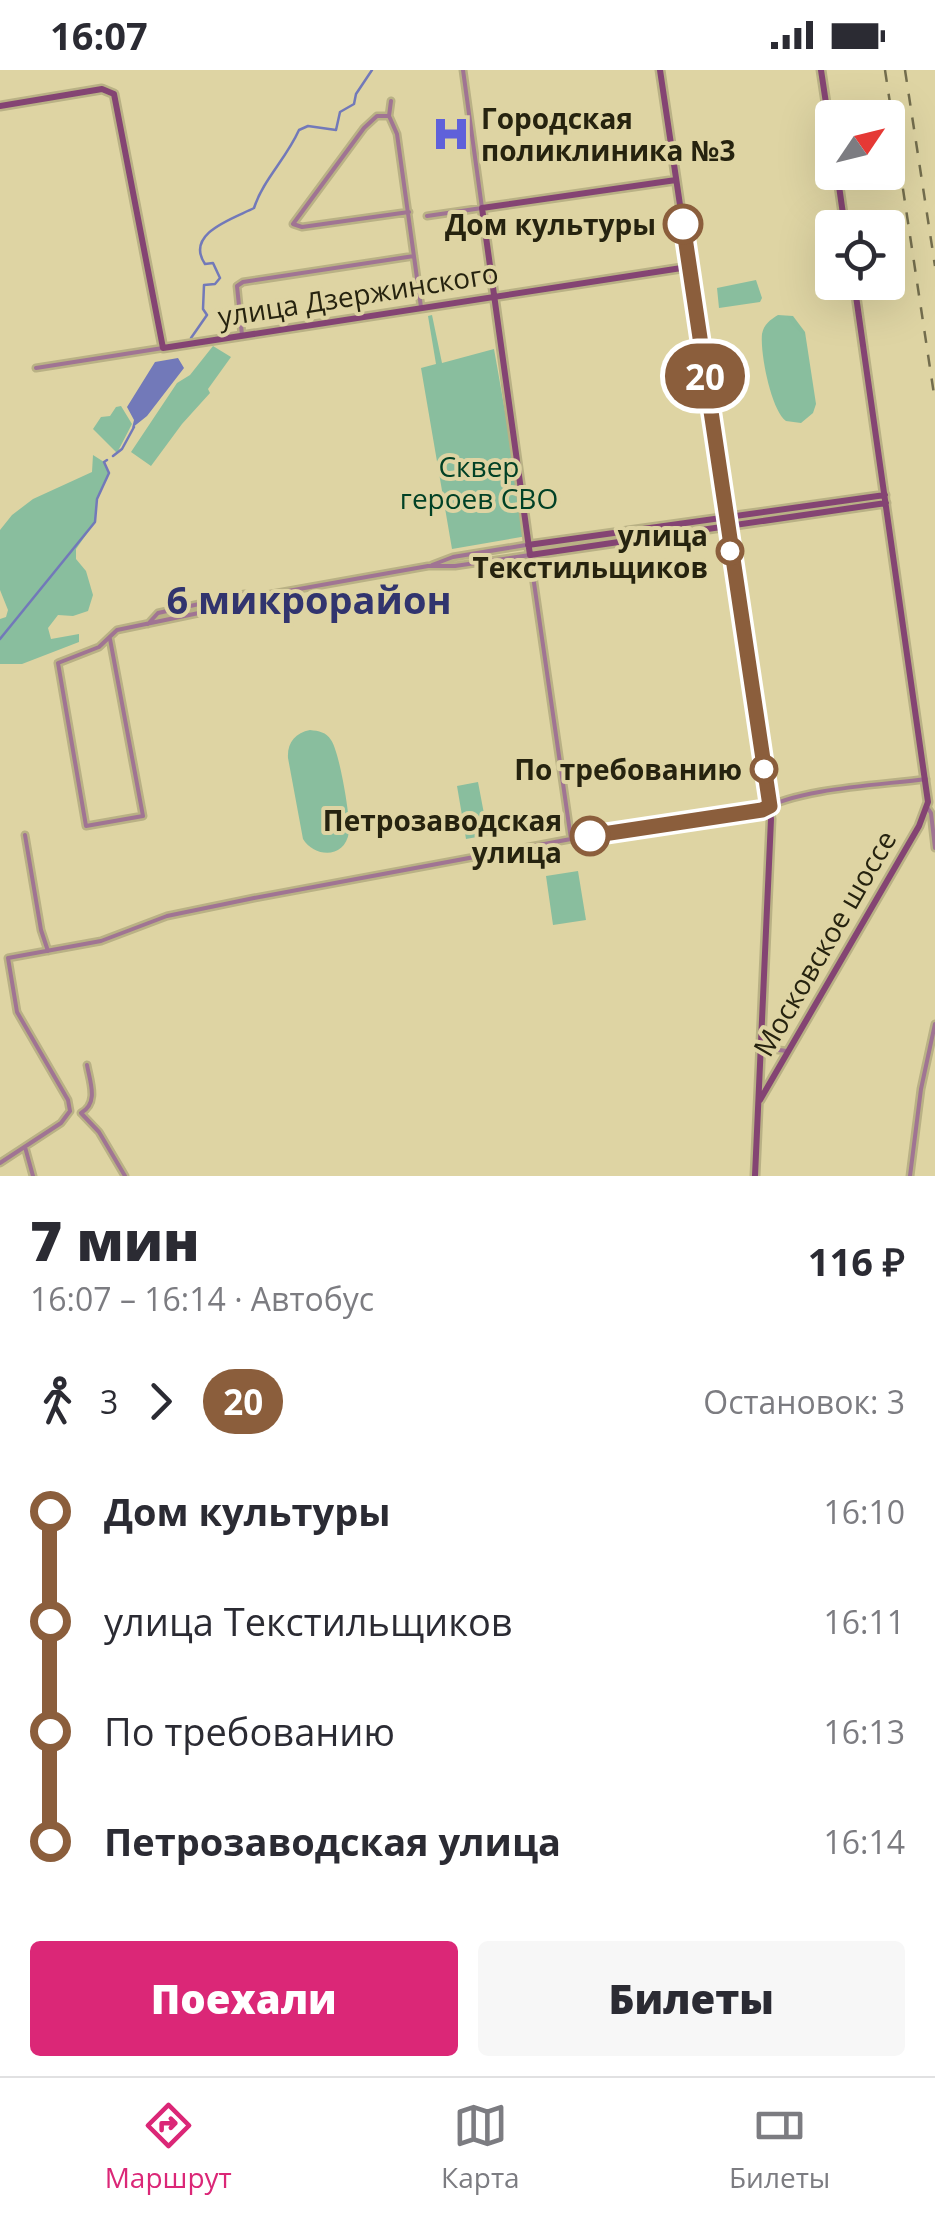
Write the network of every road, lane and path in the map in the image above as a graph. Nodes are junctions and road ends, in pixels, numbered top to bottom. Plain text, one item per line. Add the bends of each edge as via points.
1 (462, 70) edge
2 (660, 70) edge
3 (822, 70) edge
4 (826, 100) edge
5 (392, 101) dead end
6 (0, 106) edge
7 (389, 116) junction
8 (676, 180) junction
9 (482, 208) junction
10 (409, 212) junction
11 (427, 216) dead end
12 (414, 256) junction
13 (689, 267) junction
14 (494, 295) junction
15 (857, 300) edge
16 (421, 307) junction
17 (242, 334) junction
18 (163, 348) junction
19 (36, 368) dead end
20 (885, 499) junction
21 (726, 522) junction
22 (528, 545) junction
23 (530, 555) junction
24 (453, 556) junction
25 (428, 566) junction
26 (455, 566) junction
27 (110, 639) junction
28 (926, 779) junction
29 (770, 806) junction
30 (927, 807) junction
31 (26, 835) dead end
32 (571, 839) junction
33 (935, 848) edge
34 (48, 951) junction
35 (935, 1024) edge
36 (762, 1048) junction
37 (788, 1051) junction
38 (87, 1065) dead end
39 (759, 1101) junction
40 (70, 1111) junction
41 (81, 1113) junction
42 (26, 1147) junction
43 (0, 1163) edge
44 (33, 1176) edge
45 (125, 1176) edge
46 (755, 1176) edge
47 (910, 1176) edge

1 - 9 street
2 - 8 street, Московское шоссе
3 - 4 street
5 - 7 street
6 - 18 street via 102,89 114,94
7 - 10 street
7 - 10 street via 377,116 364,128 293,224
8 - 9 street
8 - 13 street, Московское шоссе
9 - 11 street
9 - 14 street
10 - 12 street
12 - 16 street
12 - 17 street via 242,282
13 - 14 street, улица Дзержинского
13 - 21 street, Московское шоссе
14 - 16 street, улица Дзержинского
14 - 22 street
15 - 20 street
16 - 17 street, улица Дзержинского
17 - 18 street, улица Дзержинского
18 - 19 street, улица Дзержинского
20 - 21 street
20 - 28 street
21 - 22 street
21 - 23 street
21 - 29 street, Московское шоссе
22 - 23 street
22 - 24 street
23 - 26 street
23 - 32 street
24 - 25 street
24 - 26 street
25 - 26 street
25 - 27 street via 254,597 117,630
27 - 27 street via 58,663 86,826 143,816
28 - 29 street
28 - 30 street
29 - 32 street
29 - 36 street, Московское шоссе
30 - 33 street
30 - 37 street, Московское шоссе
31 - 34 street
32 - 34 street via 167,916 100,941
34 - 40 street via 8,958 17,1012
35 - 47 street
36 - 37 street
36 - 39 street, Московское шоссе
37 - 39 street, Московское шоссе
38 - 41 street via 92,1100
39 - 46 street, Московское шоссе
40 - 41 street
40 - 42 street
41 - 45 street
42 - 43 street
42 - 44 street

